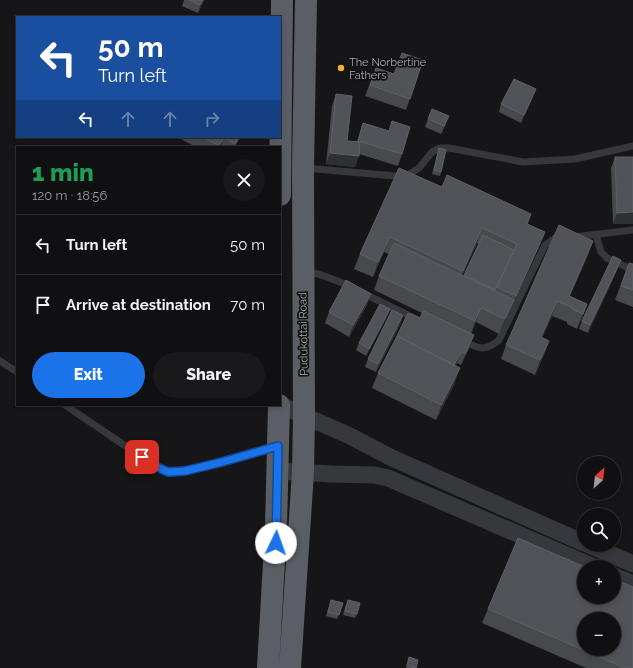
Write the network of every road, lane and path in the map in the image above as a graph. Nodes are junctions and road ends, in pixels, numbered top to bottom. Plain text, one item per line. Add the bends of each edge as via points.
1 (282, 0) edge
2 (306, 0) edge
3 (281, 98) edge
4 (633, 146) edge
5 (303, 168) junction
6 (633, 230) edge
7 (596, 235) junction
8 (633, 270) edge
9 (303, 271) junction
10 (424, 322) edge
11 (459, 339) edge
12 (0, 361) edge
13 (16, 371) edge
14 (281, 405) edge
15 (66, 406) edge
16 (280, 406) edge
17 (304, 415) junction
18 (278, 446) junction
19 (278, 470) junction
20 (303, 472) junction
21 (577, 540) edge
22 (605, 552) edge
23 (578, 560) edge
24 (633, 564) edge
25 (621, 579) edge
26 (633, 584) edge
27 (268, 668) edge
28 (290, 668) edge

1 - 3 highway
2 - 5 highway, Pudukottai Road
4 - 5 lane via 575,159 523,162 440,148 432,152 419,168 408,175 396,176
5 - 9 highway, Pudukottai Road
6 - 7 lane
7 - 8 lane via 601,252 607,258
7 - 11 lane via 555,238 545,245 500,340 483,349
9 - 10 lane via 333,278
9 - 17 highway, Pudukottai Road
12 - 13 lane
14 - 17 street
15 - 18 lane via 155,466 168,472 185,471
16 - 18 highway
17 - 20 highway, Pudukottai Road
17 - 21 street via 390,457
18 - 19 highway
19 - 20 street
19 - 27 highway
20 - 23 street via 374,474 388,478
20 - 28 highway, Pudukottai Road
22 - 24 street
25 - 26 street

